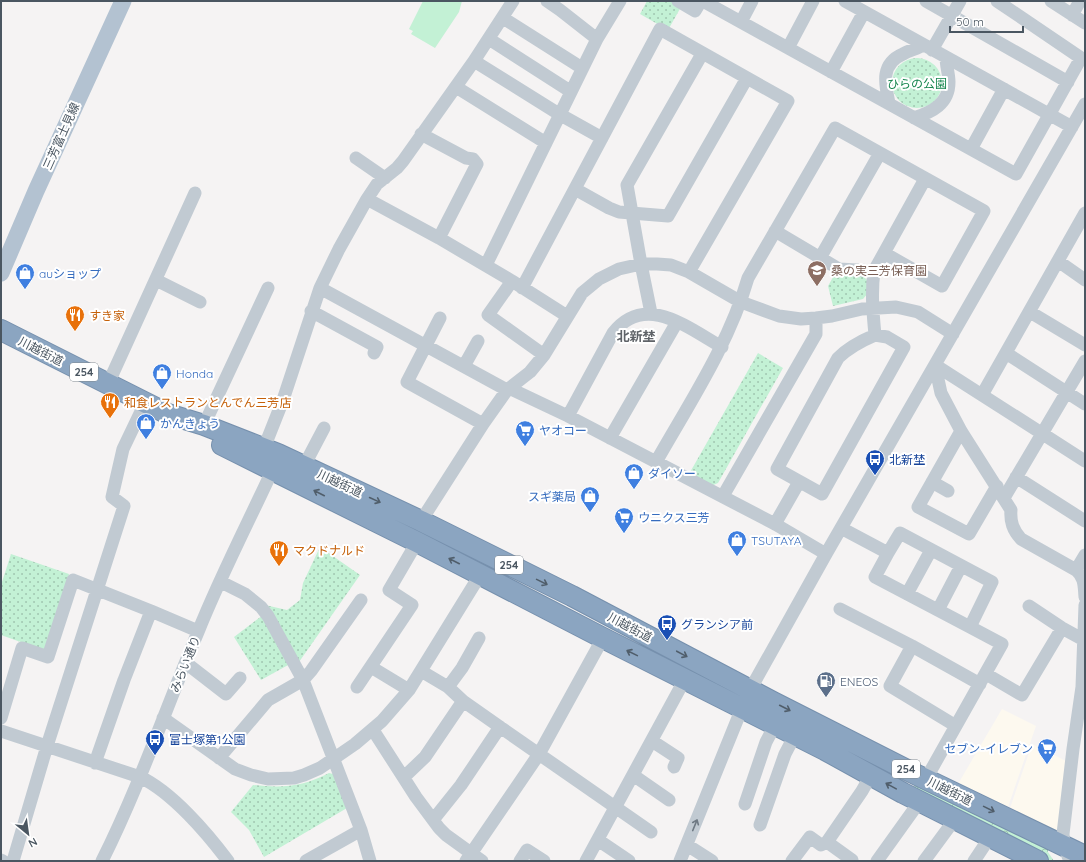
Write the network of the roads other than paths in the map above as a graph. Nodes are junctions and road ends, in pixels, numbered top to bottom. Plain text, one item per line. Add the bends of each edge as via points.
1 (122, 1) edge
2 (513, 1) edge
3 (547, 1) edge
4 (620, 1) edge
5 (678, 1) edge
6 (702, 1) edge
7 (752, 1) edge
8 (813, 1) edge
9 (844, 1) edge
10 (926, 1) edge
11 (960, 1) edge
12 (997, 1) edge
13 (1051, 1) edge
14 (1080, 1) edge
15 (864, 12) junction
16 (1072, 15) junction
17 (951, 16) junction
18 (503, 18) junction
19 (741, 22) junction
20 (1085, 23) edge
21 (489, 39) junction
22 (597, 39) junction
23 (928, 47) junction
24 (788, 48) junction
25 (702, 54) junction
26 (946, 57) junction
27 (474, 61) junction
28 (582, 68) junction
29 (831, 72) junction
30 (747, 78) junction
31 (1068, 82) junction
32 (456, 87) junction
33 (1004, 89) junction
34 (570, 91) junction
35 (889, 104) junction
36 (1085, 104) edge
37 (559, 114) junction
38 (1049, 114) junction
39 (914, 118) junction
40 (1072, 127) junction
41 (421, 134) junction
42 (602, 138) junction
43 (546, 143) junction
44 (971, 149) junction
45 (880, 153) junction
46 (356, 158) dead end
47 (385, 178) junction
48 (925, 179) junction
49 (575, 189) junction
50 (195, 193) dead end
51 (367, 199) junction
52 (632, 214) junction
53 (1084, 217) edge
54 (775, 230) junction
55 (439, 238) junction
56 (884, 253) junction
57 (820, 258) junction
58 (1058, 261) junction
59 (641, 264) junction
60 (486, 265) junction
61 (874, 271) junction
62 (689, 272) junction
63 (1, 273) edge
64 (156, 280) junction
65 (1085, 280) edge
66 (517, 285) junction
67 (268, 288) dead end
68 (320, 288) junction
69 (200, 302) dead end
70 (741, 302) junction
71 (873, 307) junction
72 (311, 311) junction
73 (1030, 312) junction
74 (651, 313) junction
75 (567, 316) junction
76 (440, 318) dead end
77 (816, 318) junction
78 (677, 322) junction
79 (1, 330) edge
80 (953, 334) junction
81 (875, 335) junction
82 (478, 341) dead end
83 (426, 345) junction
84 (1085, 345) edge
85 (722, 347) junction
86 (374, 353) dead end
87 (1006, 353) junction
88 (544, 355) junction
89 (1085, 361) edge
90 (935, 365) junction
91 (464, 366) junction
92 (108, 384) junction
93 (508, 389) junction
94 (1066, 392) junction
95 (982, 395) junction
96 (145, 403) junction
97 (1085, 404) edge
98 (168, 414) junction
99 (568, 416) junction
100 (483, 424) junction
101 (204, 426) junction
102 (324, 428) dead end
103 (960, 431) junction
104 (1042, 434) junction
105 (610, 438) junction
106 (264, 448) junction
107 (1085, 461) edge
108 (656, 462) junction
109 (304, 466) junction
110 (272, 469) junction
111 (1016, 478) junction
112 (799, 482) junction
113 (932, 482) junction
114 (997, 486) junction
115 (948, 491) dead end
116 (723, 496) junction
117 (1004, 498) junction
118 (421, 521) junction
119 (1085, 521) edge
120 (775, 524) junction
121 (841, 528) junction
122 (417, 542) junction
123 (931, 550) junction
124 (888, 553) junction
125 (826, 554) junction
126 (1085, 555) edge
127 (962, 566) junction
128 (1081, 573) edge
129 (480, 575) junction
130 (221, 582) junction
131 (97, 589) junction
132 (907, 594) junction
133 (1085, 597) edge
134 (361, 600) dead end
135 (1085, 605) edge
136 (1029, 606) dead end
137 (840, 609) dead end
138 (938, 610) junction
139 (151, 611) junction
140 (1085, 612) edge
141 (970, 627) junction
142 (1062, 628) junction
143 (198, 631) junction
144 (479, 638) dead end
145 (603, 638) junction
146 (1084, 640) junction
147 (912, 646) junction
148 (186, 663) junction
149 (371, 667) junction
150 (421, 671) junction
151 (240, 678) dead end
152 (983, 679) junction
153 (303, 680) junction
154 (685, 680) junction
155 (357, 687) dead end
156 (448, 687) junction
157 (409, 690) junction
158 (750, 690) junction
159 (463, 701) junction
160 (742, 708) junction
161 (1, 718) edge
162 (163, 718) junction
163 (776, 725) junction
164 (956, 726) junction
165 (500, 727) junction
166 (373, 730) junction
167 (1, 731) edge
168 (795, 735) junction
169 (652, 741) junction
170 (48, 746) junction
171 (1073, 749) junction
172 (539, 754) junction
173 (1085, 755) edge
174 (219, 758) junction
175 (333, 760) junction
176 (95, 763) junction
177 (674, 767) dead end
178 (633, 775) junction
179 (871, 775) junction
180 (140, 777) junction
181 (404, 777) junction
182 (926, 779) junction
183 (669, 800) dead end
184 (920, 801) junction
185 (744, 804) dead end
186 (615, 808) junction
187 (955, 819) junction
188 (433, 820) junction
189 (760, 825) dead end
190 (360, 830) junction
191 (651, 832) dead end
192 (990, 837) junction
193 (598, 840) junction
194 (827, 842) junction
195 (687, 845) junction
196 (1067, 853) edge
197 (1085, 856) edge
198 (469, 857) edge
199 (852, 860) dead end
200 (13, 861) edge
201 (102, 861) edge
202 (228, 861) edge
203 (306, 861) edge
204 (370, 861) edge
205 (482, 861) edge
206 (520, 861) edge
207 (544, 861) edge
208 (586, 861) edge
209 (628, 861) edge
210 (680, 861) edge
211 (712, 861) edge
212 (792, 861) edge
213 (877, 861) edge
214 (924, 861) edge
215 (974, 861) edge
216 (1037, 861) edge

1 - 63 main road, 三芳富士見線
2 - 18 street
3 - 22 street
4 - 22 street
5 - 6 street via 695,11
6 - 19 street
7 - 19 street
8 - 24 street
9 - 15 street
10 - 17 street
11 - 17 street
12 - 31 street via 1081,58
13 - 16 street
14 - 16 street
15 - 23 street
15 - 29 street
16 - 20 street
17 - 23 street
17 - 31 street
18 - 21 street
18 - 28 street
19 - 24 street
21 - 27 street
21 - 34 street
22 - 28 street
23 - 26 street
23 - 35 street via 898,57 890,64 885,81
24 - 29 street
25 - 30 street
25 - 42 street via 660,29
25 - 52 street via 627,184
26 - 33 street
26 - 39 street via 949,88 945,99 931,112
27 - 32 street
27 - 37 street
28 - 34 street
29 - 35 street
30 - 52 street via 668,216
30 - 62 street via 788,101
31 - 38 street
32 - 41 street
32 - 43 street
33 - 38 street
33 - 44 street
34 - 37 street
35 - 39 street
36 - 40 street
37 - 42 street
37 - 43 street
38 - 40 street
38 - 44 street via 1016,174
39 - 44 street
40 - 80 street
41 - 47 street via 403,161
41 - 55 street via 466,158 473,159 477,164
42 - 49 street
43 - 60 street
45 - 48 street
45 - 54 street via 835,128
45 - 57 street
46 - 47 street
47 - 51 street via 377,184
48 - 56 street
48 - 56 street via 984,211 942,286
49 - 52 street via 609,208
49 - 66 street
50 - 64 street
51 - 55 street
51 - 68 street
52 - 59 street
53 - 58 street
54 - 57 street
54 - 70 street via 748,278
55 - 60 street
56 - 61 street
57 - 61 street via 839,269
58 - 65 street
58 - 73 street
59 - 62 street via 671,266
59 - 74 street
59 - 75 street via 619,269 599,279 582,294
60 - 66 street
61 - 71 street
62 - 70 street
64 - 69 street
64 - 92 street
66 - 75 street
66 - 88 street via 488,314
67 - 101 street
68 - 72 street
68 - 83 street
70 - 77 street via 780,316
70 - 85 street
71 - 77 street
71 - 80 street via 896,307 918,312
71 - 81 street
72 - 86 street via 377,347
72 - 106 street via 283,400
73 - 84 street
73 - 87 street
74 - 78 street
74 - 99 street via 640,314 616,328
75 - 88 street
76 - 83 street
77 - 116 street via 816,334
78 - 85 street
78 - 105 street
79 - 92 highway, 川越街道 / 254
80 - 90 street
81 - 112 street via 847,348 838,358 777,469
81 - 112 street via 887,337 904,347 822,494
82 - 91 street
83 - 91 street
83 - 100 street via 407,382
85 - 108 street
87 - 94 street
87 - 95 street
88 - 93 street via 530,372
89 - 94 street
90 - 95 street
90 - 103 street via 941,392
90 - 121 street
91 - 93 street
92 - 96 highway, 川越街道 / 254
93 - 99 street
93 - 100 street
94 - 97 street
94 - 104 street
95 - 104 street
96 - 98 highway, 川越街道 / 254
96 - 131 street via 123,450 112,497 124,506
98 - 101 highway, 川越街道 / 254
98 - 110 highway, 川越街道 / 254 via 197,432
99 - 105 street
100 - 118 street
101 - 106 highway, 川越街道 / 254
102 - 109 street
103 - 113 street
103 - 114 street
104 - 107 street
104 - 111 street
105 - 108 street
106 - 109 highway, 川越街道 / 254
106 - 110 street via 265,455 273,466
108 - 116 street
109 -> 118 highway, 川越街道 / 254
122 -> 110 highway, 川越街道 / 254
110 - 130 street, みらい通り
111 - 117 street
111 - 119 street
112 - 120 street
113 - 114 street via 918,507 969,534
113 - 115 street
114 - 117 street
116 - 120 street
117 - 128 street via 1011,510 1010,520 1014,532 1021,539
118 -> 158 highway, 川越街道 / 254 via 572,596
120 - 125 street
121 - 124 street
121 - 125 street
129 -> 122 highway, 川越街道 / 254
122 - 149 street via 389,590 412,605
123 - 124 street via 900,533
123 - 127 street
123 - 132 street
124 - 132 street via 875,578
125 - 158 street
126 - 128 street
127 - 138 street
127 - 141 street via 992,582
128 - 133 street
129 - 145 highway, 川越街道 / 254
129 - 150 street
130 - 143 street, みらい通り
130 - 153 street via 245,594 261,607
131 - 139 street
131 - 161 street via 73,580 48,657 22,648
131 - 170 street
132 - 138 street
134 - 153 street
135 - 140 street
136 - 142 street
137 - 147 street
138 - 141 street
139 - 143 street
139 - 176 street
140 - 146 street
141 - 152 street via 1002,644
142 - 146 street
142 - 152 street via 1022,694
143 - 148 street, みらい通り
144 - 156 street
154 -> 145 highway, 川越街道 / 254
145 - 172 street
146 - 171 street via 1082,687
147 - 152 street
147 - 164 street via 890,686
148 - 151 street via 226,694
148 - 162 street, みらい通り
149 - 155 street
149 - 157 street
150 - 156 street
150 - 157 street
152 - 164 street
153 - 174 street via 268,700
153 - 175 street
154 - 160 highway, 川越街道 / 254
154 - 169 street
156 - 159 street
157 - 166 street
158 - 160 street
158 -> 182 highway, 川越街道 / 254
159 - 165 street
159 - 181 street via 425,757
160 - 163 highway, 川越街道 / 254
195 -> 160 street
162 - 174 street
162 - 180 street, みらい通り
163 - 168 highway, 川越街道 / 254
163 - 185 street via 766,742
164 - 182 street
165 - 172 street
165 - 188 street via 461,785
166 - 175 street
166 - 181 street
167 - 170 street
168 - 179 highway, 川越街道 / 254
168 - 189 street via 785,754
169 - 177 street via 678,758
169 - 178 street
170 - 176 street
170 - 200 street
171 - 173 street
171 - 196 street via 1063,830
172 - 186 street
172 - 198 street
174 - 175 street via 235,769 251,775 277,779 304,775
175 - 190 street
176 - 180 street
178 - 183 street
178 - 186 street
184 -> 179 highway, 川越街道 / 254
179 - 194 street
180 - 201 street, みらい通り
180 - 202 street via 154,784 179,806 209,836
181 - 188 street
182 -> 196 highway, 川越街道 / 254
184 - 187 highway, 川越街道 / 254
184 - 213 street
186 - 191 street
186 - 193 street
187 - 192 highway, 川越街道 / 254
187 - 214 street
188 - 198 street
190 - 203 street
190 - 204 street
192 - 215 street
192 - 216 highway, 川越街道 / 254
193 - 208 street
193 - 209 street
194 - 199 street
194 - 212 street via 821,845 810,837
195 - 210 street
195 - 211 street
196 - 197 highway, 川越街道 / 254
198 - 205 street
206 - 207 street via 527,850

